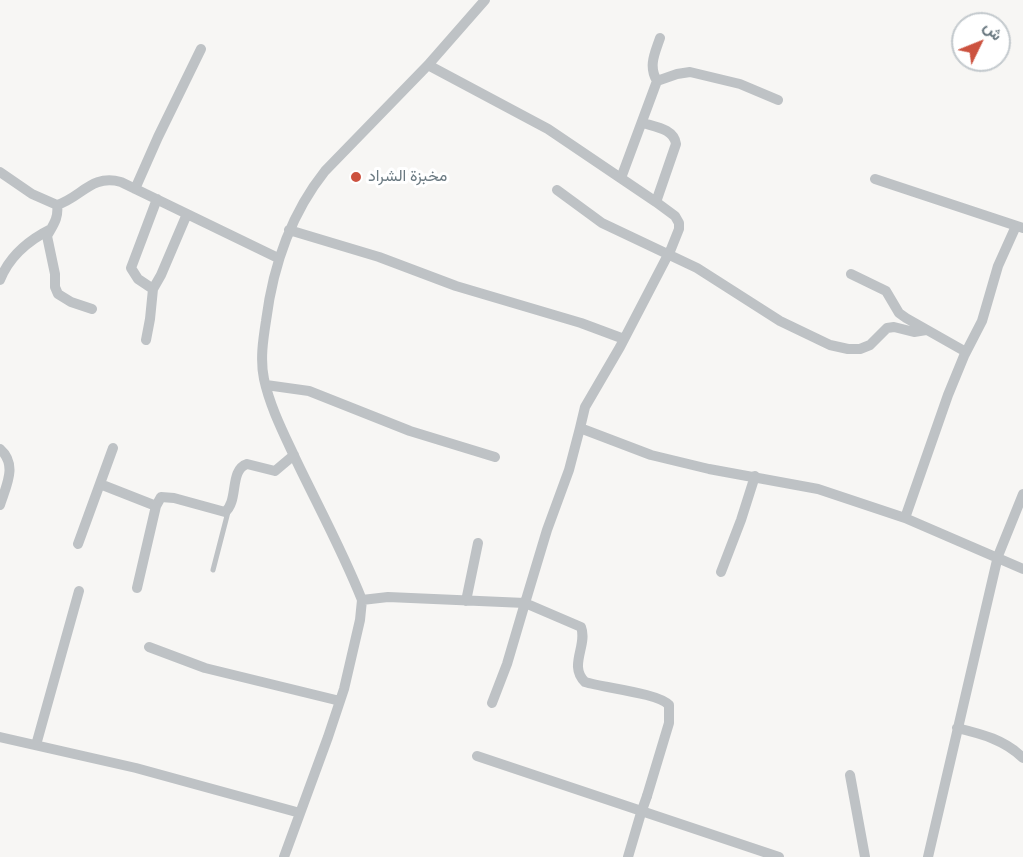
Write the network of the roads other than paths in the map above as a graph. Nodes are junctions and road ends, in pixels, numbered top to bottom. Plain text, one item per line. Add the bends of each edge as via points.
1 (485, 0) edge
2 (660, 38) dead end
3 (201, 49) dead end
4 (428, 65) junction
5 (657, 81) junction
6 (778, 100) dead end
7 (643, 123) junction
8 (0, 172) edge
9 (621, 178) junction
10 (874, 179) dead end
11 (135, 189) junction
12 (557, 190) dead end
13 (157, 199) junction
14 (656, 202) junction
15 (57, 205) junction
16 (187, 214) junction
17 (1020, 227) edge
18 (51, 229) junction
19 (289, 230) junction
20 (668, 255) junction
21 (278, 258) junction
22 (851, 274) dead end
23 (0, 280) edge
24 (153, 290) junction
25 (93, 309) dead end
26 (926, 330) junction
27 (624, 339) junction
28 (146, 340) dead end
29 (966, 352) junction
30 (266, 385) junction
31 (580, 428) junction
32 (113, 448) dead end
33 (0, 449) edge
34 (291, 457) junction
35 (495, 458) dead end
36 (755, 476) junction
37 (100, 484) junction
38 (1023, 494) edge
39 (0, 504) edge
40 (156, 506) junction
41 (228, 510) junction
42 (905, 518) junction
43 (478, 543) dead end
44 (78, 544) dead end
45 (998, 556) junction
46 (1023, 569) edge
47 (213, 570) dead end
48 (721, 572) dead end
49 (137, 588) dead end
50 (79, 591) dead end
51 (466, 601) junction
52 (525, 603) junction
53 (362, 605) junction
54 (149, 647) dead end
55 (340, 701) junction
56 (492, 704) dead end
57 (957, 728) junction
58 (0, 737) edge
59 (36, 745) junction
60 (477, 756) dead end
61 (1023, 758) edge
62 (850, 774) dead end
63 (300, 813) junction
64 (284, 857) edge
65 (628, 857) edge
66 (779, 857) edge
67 (865, 857) edge
68 (928, 857) edge

1 - 4 street
2 - 5 street via 652,66
3 - 11 street
4 - 9 street via 548,129
4 - 19 street via 325,171 305,197
5 - 6 street via 690,72 740,84
5 - 7 street
7 - 9 street
7 - 14 street via 670,132 676,144
8 - 15 street via 32,194
9 - 14 street
10 - 17 street
11 - 13 street
11 - 15 street via 111,179 102,180
12 - 20 street via 602,223
13 - 16 street
13 - 24 street via 131,268
14 - 20 street via 679,223
15 - 18 street
16 - 21 street
16 - 24 street
17 - 29 street via 998,266 988,306
18 - 23 street via 23,248 7,265
18 - 25 street via 47,243 58,294
19 - 21 street
19 - 27 street
20 - 26 street via 698,268 780,321 830,345 860,349 887,328
20 - 27 street
21 - 30 street via 263,338
22 - 26 street via 886,291 899,313
24 - 28 street
26 - 29 street
27 - 31 street via 585,407
29 - 42 street
30 - 34 street
30 - 35 street via 309,391
31 - 36 street via 651,455
31 - 52 street
32 - 37 street
33 - 39 street via 11,469
34 - 41 street via 275,471 243,465
34 - 53 street
36 - 42 street via 818,489
36 - 48 street
37 - 40 street
37 - 44 street
38 - 45 street
40 - 41 street via 164,496 221,512
40 - 49 street
41 - 47 lane
42 - 45 street
43 - 51 street
45 - 46 street
45 - 57 street
50 - 59 street
51 - 52 street
51 - 53 street via 388,597
52 - 56 street
52 - 65 street, bridge via 581,627 578,672 585,682 669,705 669,723
53 - 55 street
54 - 55 street via 205,668
55 - 63 street
57 - 61 street via 990,736
57 - 68 street
58 - 59 street
59 - 63 street
60 - 66 street
62 - 67 street
63 - 64 street

